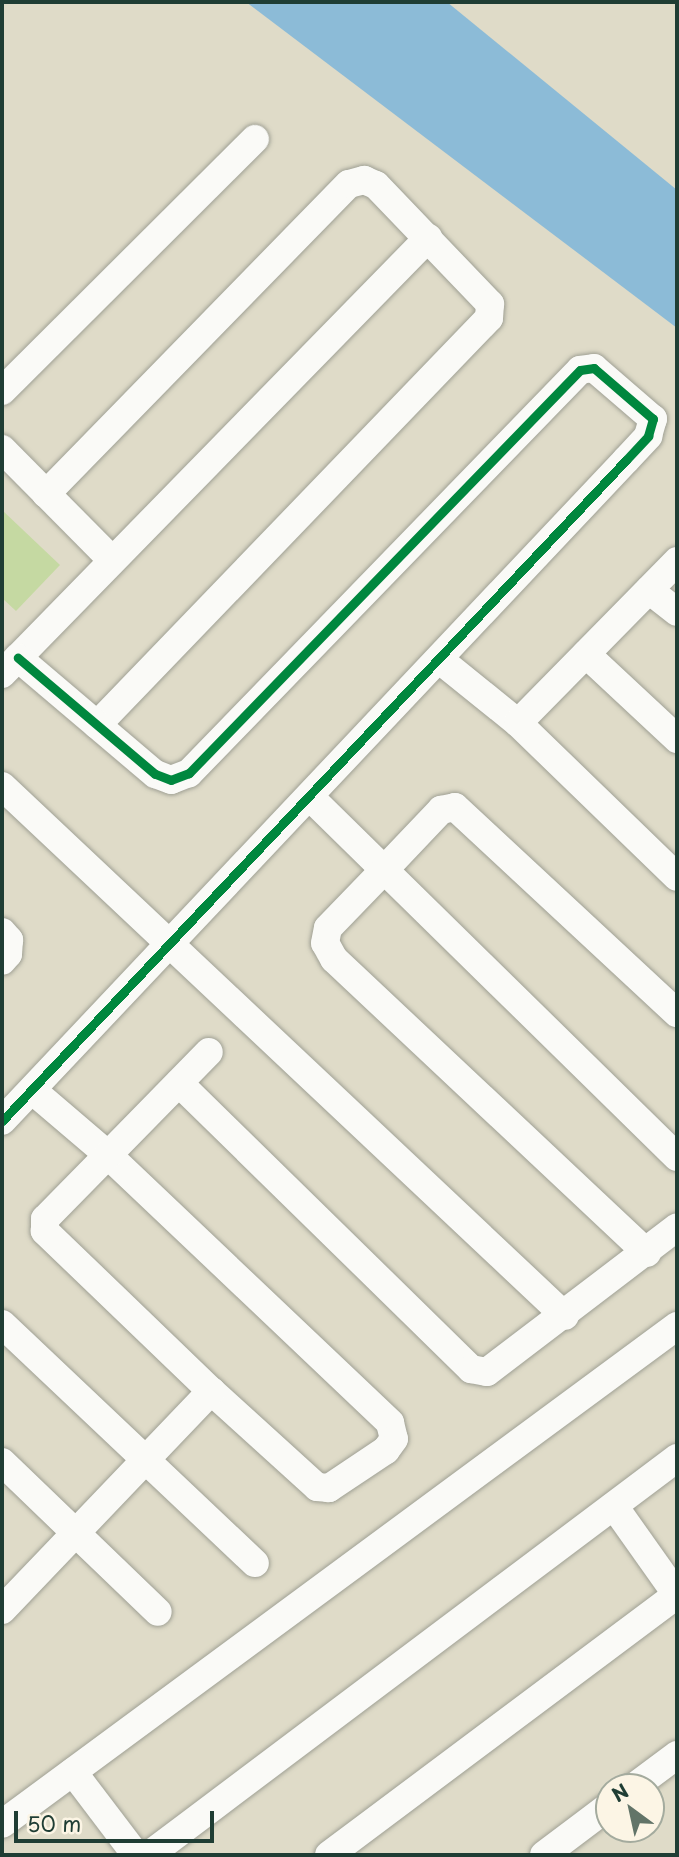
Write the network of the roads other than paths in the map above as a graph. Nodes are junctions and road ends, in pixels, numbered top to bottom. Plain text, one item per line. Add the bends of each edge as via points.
1 (255, 139) dead end
2 (428, 238) junction
3 (2, 391) edge
4 (2, 449) edge
5 (46, 494) junction
6 (110, 558) junction
7 (677, 561) edge
8 (649, 590) junction
9 (677, 612) edge
10 (586, 654) junction
11 (440, 660) junction
12 (10, 666) edge
13 (518, 723) junction
14 (97, 725) junction
15 (677, 739) edge
16 (2, 786) edge
17 (310, 797) junction
18 (384, 870) junction
19 (677, 877) edge
20 (2, 932) edge
21 (171, 942) junction
22 (2, 961) edge
23 (677, 1013) edge
24 (209, 1052) dead end
25 (179, 1083) junction
26 (32, 1090) junction
27 (5, 1113) edge
28 (108, 1155) junction
29 (677, 1157) edge
30 (677, 1227) edge
31 (647, 1252) junction
32 (565, 1316) junction
33 (2, 1324) edge
34 (677, 1326) edge
35 (211, 1391) junction
36 (677, 1458) edge
37 (146, 1461) junction
38 (2, 1462) edge
39 (614, 1506) junction
40 (76, 1532) junction
41 (255, 1563) dead end
42 (677, 1595) edge
43 (4, 1601) edge
44 (158, 1612) dead end
45 (677, 1755) edge
46 (73, 1772) junction
47 (653, 1773) edge
48 (595, 1817) edge
49 (2, 1824) edge
50 (136, 1855) edge
51 (149, 1855) edge
52 (329, 1855) edge
53 (544, 1855) edge

1 - 3 street
2 - 5 street via 376,185 364,180 349,184
2 - 6 street
2 - 14 street via 481,289 490,304 489,318
4 - 5 street
5 - 6 street
6 - 12 street
7 - 8 street
8 - 9 street
8 - 10 street
10 - 13 street
10 - 15 street
11 - 13 street
11 - 14 street via 648,436 653,419 594,368 580,370 189,773 171,780 155,774
11 - 17 street
12 - 14 street
13 - 19 street
16 - 21 street
17 - 18 street
17 - 21 street
18 - 23 street via 441,810 455,807
18 - 29 street
18 - 31 street via 328,928 325,943 334,959
20 - 22 street via 9,940
21 - 26 street
21 - 32 street
24 - 25 street
25 - 28 street
25 - 32 street via 471,1368 487,1372
26 - 27 street
26 - 28 street
28 - 35 street via 46,1219 45,1231
28 - 35 street via 390,1423 394,1439 329,1488 317,1487
30 - 31 street
31 - 32 street
33 - 37 street
34 - 46 street
35 - 37 street
36 - 39 street
37 - 40 street
37 - 41 street
38 - 40 street
39 - 42 street
39 - 51 street
40 - 43 street
40 - 44 street
42 - 52 street
45 - 47 street
46 - 49 street
46 - 50 street
48 - 53 street

